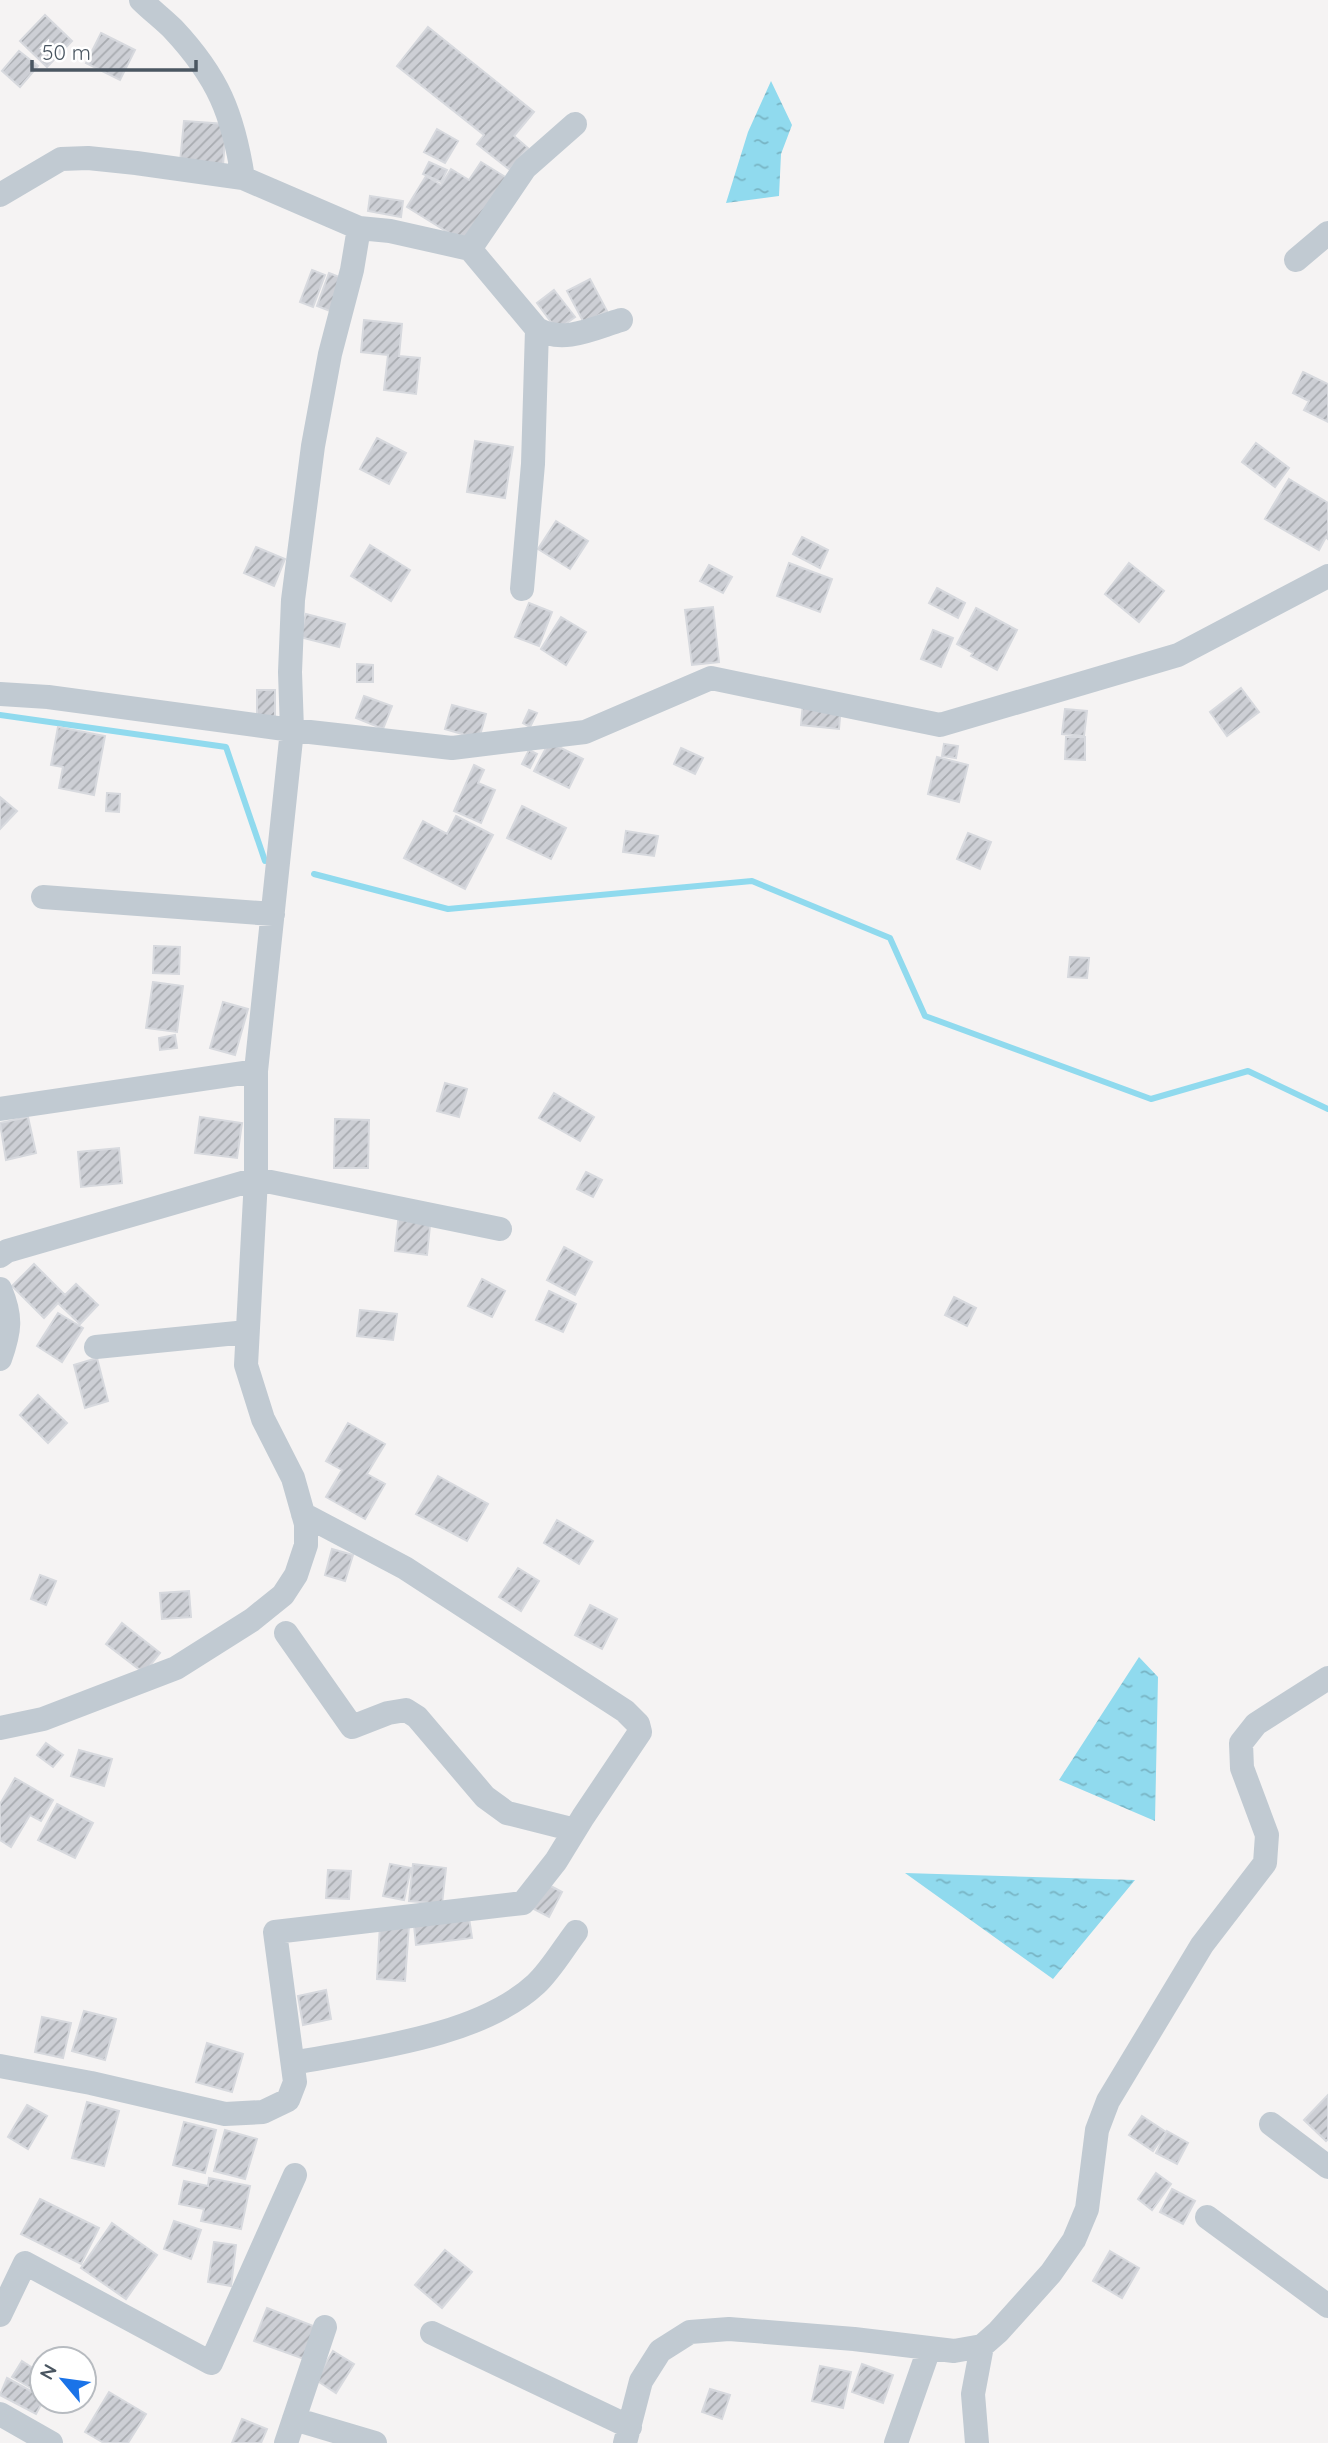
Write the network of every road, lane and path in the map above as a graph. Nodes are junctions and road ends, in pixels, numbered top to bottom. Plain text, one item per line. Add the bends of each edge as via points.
1 (141, 0) edge
2 (575, 124) dead end
3 (243, 178) junction
4 (0, 195) edge
5 (359, 228) junction
6 (1328, 233) edge
7 (470, 249) junction
8 (1296, 260) dead end
9 (621, 320) dead end
10 (537, 329) junction
11 (1328, 576) edge
12 (522, 589) dead end
13 (0, 694) edge
14 (292, 730) junction
15 (43, 897) dead end
16 (272, 914) junction
17 (256, 1071) junction
18 (0, 1109) edge
19 (256, 1179) junction
20 (500, 1229) dead end
21 (0, 1256) edge
22 (0, 1289) edge
23 (247, 1332) junction
24 (96, 1347) dead end
25 (0, 1359) edge
26 (303, 1514) junction
27 (286, 1633) dead end
28 (1328, 1678) edge
29 (0, 1728) edge
30 (575, 1830) junction
31 (576, 1932) dead end
32 (293, 2063) junction
33 (0, 2066) edge
34 (1271, 2124) dead end
35 (1328, 2167) edge
36 (295, 2175) dead end
37 (1207, 2217) dead end
38 (1328, 2306) edge
39 (0, 2315) edge
40 (325, 2326) dead end
41 (432, 2333) dead end
42 (982, 2346) junction
43 (929, 2349) junction
44 (0, 2414) edge
45 (294, 2418) junction
46 (628, 2435) edge
47 (51, 2443) edge
48 (286, 2443) edge
49 (375, 2443) edge
50 (896, 2443) edge
51 (977, 2443) edge

1 - 3 street via 172,27 217,85 237,138
2 - 7 street via 525,168
3 - 4 street via 100,159 61,159
3 - 5 street
5 - 7 street
5 - 14 street via 313,446 293,600
6 - 8 street
7 - 10 street
9 - 10 street via 574,334 550,336
10 - 12 street via 533,464
11 - 14 street via 1178,655 940,725 711,678 585,732 452,748
13 - 14 street
14 - 16 street
15 - 16 street
16 - 17 street
17 - 18 street
17 - 19 street
19 - 20 street
19 - 21 street
19 - 23 street
22 - 25 street via 9,1334
23 - 24 street
23 - 26 street via 246,1365 263,1419 293,1478
26 - 29 street via 306,1545 296,1574 283,1595 251,1620 177,1668 43,1719
26 - 30 street via 405,1568 638,1724 640,1732
27 - 30 street via 352,1727 406,1710 485,1797 507,1813
28 - 42 street via 1256,1724 1241,1743 1242,1769 1267,1835 1265,1863 1202,1945 1108,2101 1097,2130 1087,2208 1074,2240 1051,2273
30 - 32 street via 523,1903 275,1932
31 - 32 street via 537,1983 503,2008 435,2036
32 - 33 street via 295,2082 288,2100 263,2112 225,2114
34 - 35 street
36 - 39 street via 211,2364 25,2263
37 - 38 street
40 - 45 street
41 - 46 street
42 - 43 street
42 - 51 street via 973,2394
43 - 46 street via 729,2329 690,2332 660,2351 641,2381
43 - 50 street
44 - 47 street
45 - 48 street
45 - 49 street

